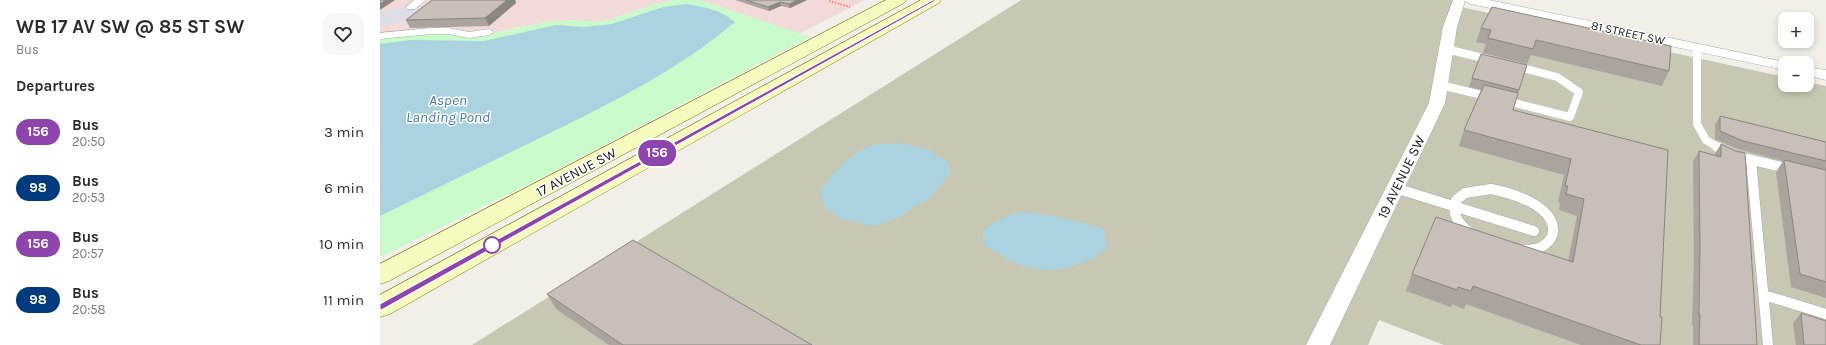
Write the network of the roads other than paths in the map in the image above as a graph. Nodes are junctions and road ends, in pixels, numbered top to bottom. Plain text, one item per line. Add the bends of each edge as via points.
1 (421, 0) edge
2 (898, 0) edge
3 (933, 0) edge
4 (1459, 0) edge
5 (1471, 0) edge
6 (411, 7) dead end
7 (840, 31) junction
8 (489, 32) dead end
9 (380, 36) edge
10 (865, 38) junction
11 (1697, 48) junction
12 (1446, 49) junction
13 (1778, 65) edge
14 (1814, 71) edge
15 (1826, 74) edge
16 (1440, 85) junction
17 (612, 152) junction
18 (1750, 160) junction
19 (637, 164) junction
20 (1796, 171) edge
21 (1395, 188) junction
22 (1453, 206) junction
23 (1534, 231) dead end
24 (380, 275) edge
25 (1764, 295) junction
26 (380, 307) edge
27 (1826, 314) edge
28 (1318, 345) edge
29 (1768, 345) edge

1 - 6 street
2 - 7 main road, 17 AVENUE SW
3 - 10 main road, 17 AVENUE SW
4 - 12 street, 19 AVENUE SW
5 - 11 street, 81 STREET SW
7 - 10 main road
7 - 17 main road, 17 AVENUE SW
8 - 9 street via 469,35 431,31
10 - 19 main road, 17 AVENUE SW
11 - 13 street, 81 STREET SW
11 - 18 lane via 1697,124 1706,140 1732,155
12 - 16 street, 19 AVENUE SW
12 - 16 lane via 1556,76 1579,92 1570,117
14 - 15 street
16 - 21 street, 19 AVENUE SW via 1437,103
17 - 19 main road
17 - 24 main road, 17 AVENUE SW
18 - 20 lane
18 - 25 lane
19 - 26 main road, 17 AVENUE SW
21 - 22 lane
21 - 28 street, 19 AVENUE SW
22 - 22 lane via 1454,216 1461,226 1489,244 1524,250 1539,248 1549,242 1554,233 1546,214 1522,197 1506,192 1491,189 1465,192 1457,198
22 - 23 lane
25 - 27 lane
25 - 29 lane

